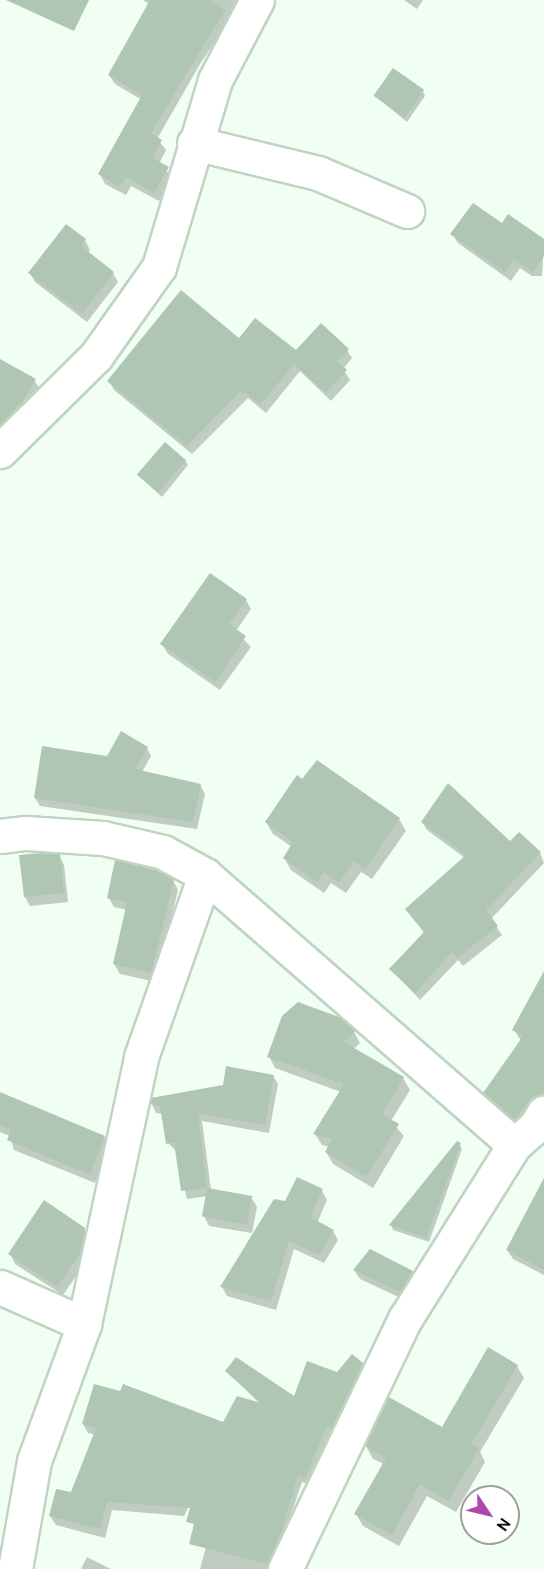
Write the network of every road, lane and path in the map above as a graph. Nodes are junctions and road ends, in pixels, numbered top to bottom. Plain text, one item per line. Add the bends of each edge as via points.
1 (256, 0) edge
2 (194, 143) junction
3 (407, 211) dead end
4 (0, 451) edge
5 (0, 836) edge
6 (205, 875) junction
7 (544, 1112) edge
8 (514, 1145) junction
9 (0, 1287) edge
10 (84, 1324) junction
11 (15, 1569) edge
12 (285, 1569) edge

1 - 2 street via 215,80
2 - 3 street via 318,173
2 - 4 street via 159,267 96,356
5 - 6 street via 26,833 103,838 163,852
6 - 8 street
6 - 10 street via 141,1057
7 - 8 street via 535,1127
8 - 12 street via 405,1319
9 - 10 street
10 - 11 street via 34,1461

